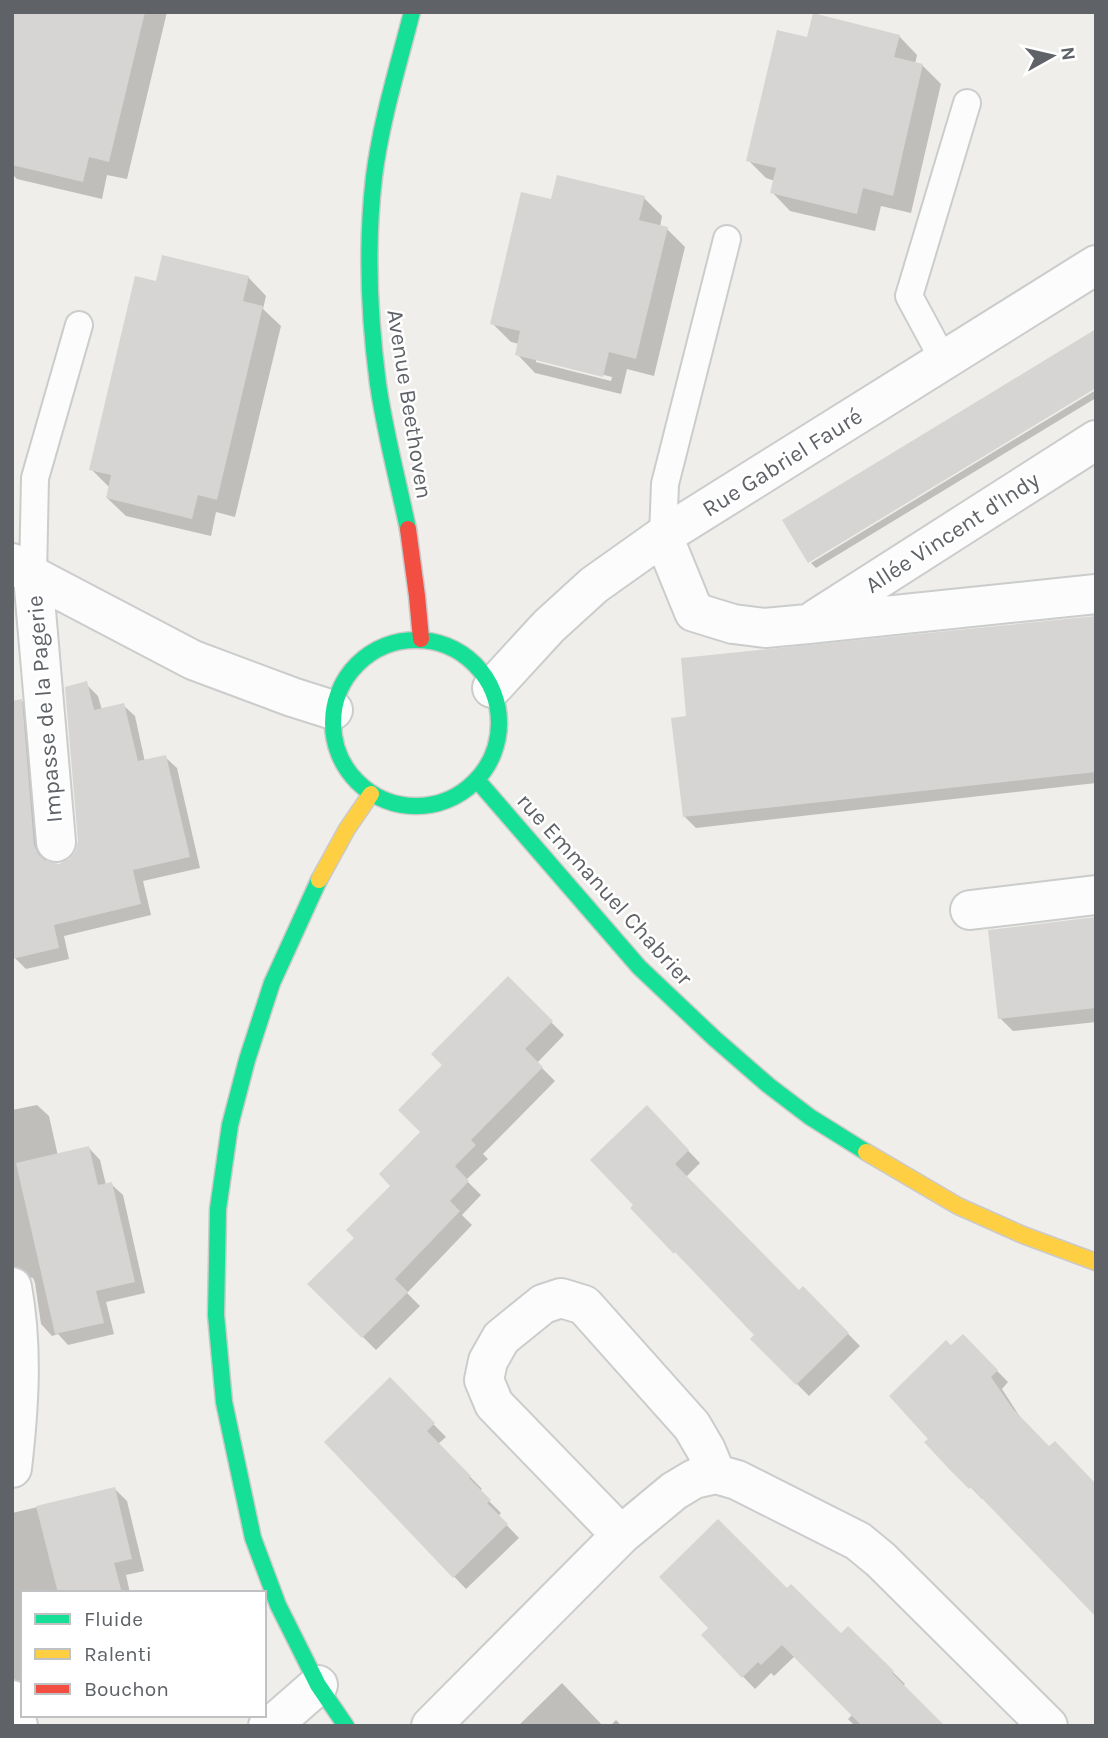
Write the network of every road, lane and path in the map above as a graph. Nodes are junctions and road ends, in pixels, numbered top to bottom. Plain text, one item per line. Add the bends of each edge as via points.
1 (412, 12) edge
2 (967, 103) dead end
3 (727, 239) dead end
4 (1096, 265) edge
5 (79, 325) dead end
6 (944, 361) junction
7 (1096, 440) edge
8 (663, 536) junction
9 (22, 569) edge
10 (1096, 594) edge
11 (808, 624) junction
12 (421, 639) junction
13 (492, 688) junction
14 (333, 709) junction
15 (477, 780) junction
16 (371, 794) junction
17 (56, 842) dead end
18 (1096, 895) edge
19 (970, 911) dead end
20 (1096, 1262) edge
21 (12, 1287) edge
22 (12, 1468) edge
23 (716, 1474) junction
24 (621, 1535) junction
25 (318, 1685) junction
26 (12, 1700) edge
27 (18, 1726) edge
28 (268, 1726) edge
29 (346, 1726) edge
30 (431, 1726) edge
31 (1048, 1726) edge

1 - 12 street, Avenue Beethoven via 379,146 368,273 379,387 409,540
2 - 6 lane via 909,296
3 - 8 lane via 665,484
4 - 6 street, Rue Gabriel Fauré
5 - 9 lane via 35,478
6 - 8 street, Rue Gabriel Fauré
7 - 11 street, Allée Vincent d'Indy
8 - 11 street, Allée Vincent d'Indy via 694,612 754,627
8 - 13 street, Rue Gabriel Fauré via 594,585
9 - 14 street via 194,660
9 - 17 street, Impasse de la Pagerie
10 - 11 street, Allée Vincent d'Indy
12 - 13 street via 450,646 475,664
12 - 14 street via 391,643 364,657 344,680
13 - 15 street via 499,720 494,752
14 - 16 street via 335,742 348,771
15 - 16 street via 454,797 426,805 397,805
15 - 20 street, rue Emmanuel Chabrier via 639,967 799,1109 958,1206
16 - 25 street via 317,885 272,983 230,1125 218,1209 216,1315 224,1402 237,1464 253,1538 278,1605
18 - 19 street
21 - 22 street via 19,1370
23 - 24 street via 694,1479 674,1491
23 - 24 street via 692,1426 584,1305 561,1298 543,1304 501,1338 484,1380 494,1404
23 - 31 street via 774,1497 858,1541
24 - 30 street
25 - 28 street
25 - 29 street
26 - 27 street

